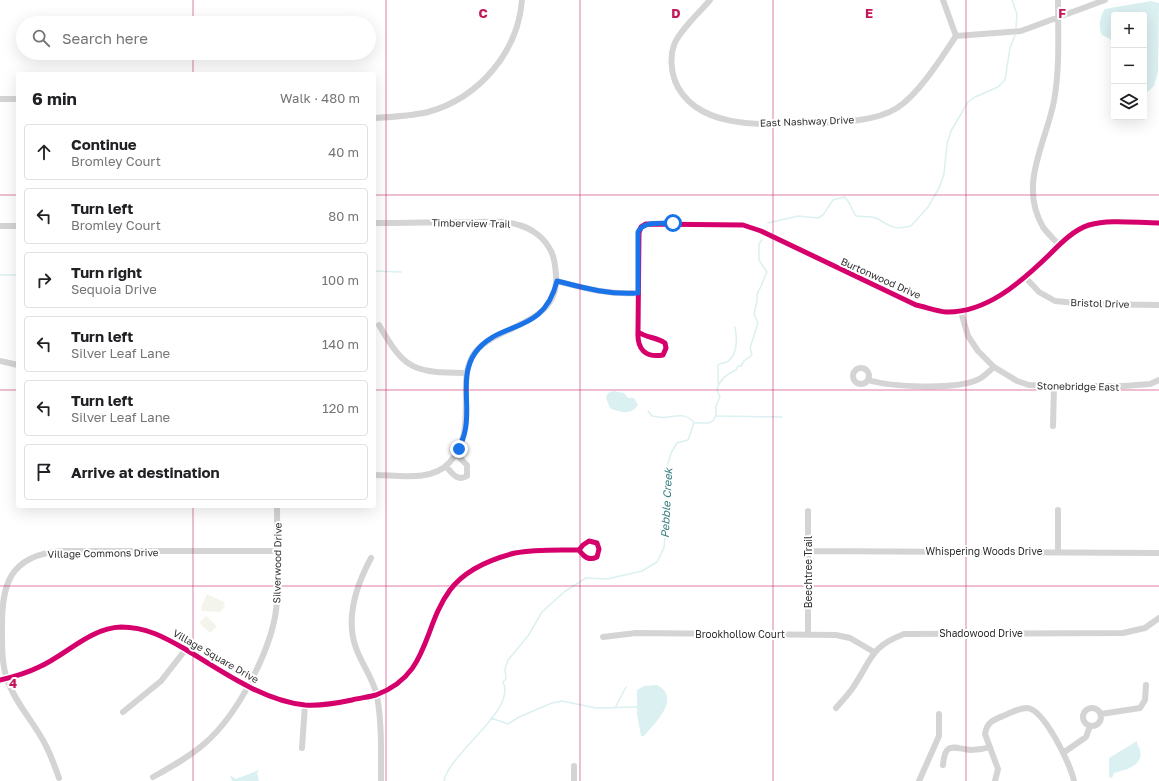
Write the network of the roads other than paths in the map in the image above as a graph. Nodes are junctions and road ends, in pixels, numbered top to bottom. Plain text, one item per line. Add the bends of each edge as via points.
1 (522, 0) edge
2 (710, 0) edge
3 (943, 0) edge
4 (1058, 0) edge
5 (1105, 0) edge
6 (1058, 18) junction
7 (956, 36) junction
8 (0, 99) edge
9 (16, 99) edge
10 (376, 118) edge
11 (376, 223) edge
12 (1159, 223) edge
13 (1, 226) edge
14 (16, 226) edge
15 (1059, 245) junction
16 (1025, 277) junction
17 (557, 281) junction
18 (638, 293) junction
19 (1159, 305) edge
20 (961, 312) junction
21 (379, 325) dead end
22 (638, 332) junction
23 (0, 361) edge
24 (16, 365) edge
25 (994, 367) junction
26 (467, 373) junction
27 (868, 380) dead end
28 (1159, 380) edge
29 (1054, 386) junction
30 (1053, 426) dead end
31 (456, 454) junction
32 (446, 466) junction
33 (376, 475) edge
34 (277, 508) edge
35 (1058, 510) dead end
36 (808, 511) dead end
37 (579, 550) dead end
38 (277, 551) junction
39 (808, 551) junction
40 (1058, 551) junction
41 (1159, 553) edge
42 (371, 558) dead end
43 (1159, 618) edge
44 (808, 634) junction
45 (603, 637) dead end
46 (186, 649) junction
47 (874, 652) junction
48 (3, 679) edge
49 (1146, 685) dead end
50 (248, 686) junction
51 (376, 694) junction
52 (305, 705) junction
53 (836, 708) dead end
54 (123, 712) dead end
55 (939, 714) dead end
56 (1101, 714) junction
57 (1090, 726) junction
58 (990, 747) junction
59 (302, 748) dead end
60 (1063, 753) junction
61 (943, 765) dead end
62 (574, 766) dead end
63 (153, 777) dead end
64 (59, 778) dead end
65 (381, 781) edge
66 (574, 781) edge
67 (919, 781) edge
68 (995, 781) edge
69 (1074, 781) edge

1 - 10 street via 515,33 499,64 477,88 458,100 429,112
2 - 7 street, East Nashway Drive via 674,44 673,75 679,91 688,102 707,113 737,122 774,124 850,121 876,116 897,108 918,88
3 - 7 street
4 - 6 street
5 - 6 street
6 - 7 street via 1021,31
6 - 15 street via 1058,74 1054,102 1036,163 1032,191 1034,207 1043,228
8 - 9 street
11 - 17 street, Timberview Trail via 498,222 519,225 533,231 548,245
12 - 15 street, Burtonwood Drive via 1088,225
13 - 14 street
15 - 16 street, Burtonwood Drive
16 - 19 street, Bristol Drive via 1039,292 1055,301
16 - 20 street, Burtonwood Drive via 995,299
17 - 18 street via 600,292
17 - 26 street via 550,300 543,309 526,323 489,339 475,352
18 - 20 street, Burtonwood Drive via 638,232 643,225 743,225 916,305 944,312
18 - 22 street
20 - 25 street, Stonebridge East via 968,336
21 - 26 street via 400,357 417,369
22 - 22 street via 665,342 663,354 651,356 642,351 638,342
23 - 24 street
25 - 27 street via 977,380 952,386 881,384
25 - 29 street, Stonebridge East via 1029,385
26 - 31 street via 466,431
28 - 29 street, Stonebridge East via 1150,384 1124,386
29 - 30 street
31 - 32 street
31 - 32 street via 467,465 467,476 458,478
32 - 33 street via 439,472 428,474
34 - 38 street, Silverwood Drive
35 - 40 street
36 - 39 street, Beechtree Trail
37 - 51 street, Village Square Drive via 515,553 488,562 465,575 444,600 414,667 392,687
38 - 48 street, Village Commons Drive via 62,551 27,560 8,581 3,594
38 - 50 street, Silverwood Drive via 277,601 273,627 264,657
39 - 40 street, Whispering Woods Drive
39 - 44 street, Beechtree Trail
40 - 41 street, Whispering Woods Drive
42 - 51 street via 361,576 354,602 353,633 356,648
43 - 47 street, Shadowood Drive via 1145,628 1123,633 910,633 889,640
44 - 45 street, Brookhollow Court via 636,633
44 - 47 street, Brookhollow Court via 843,636
46 - 48 street, Village Square Drive via 156,633 120,627 91,636 39,667
46 - 50 street, Village Square Drive
46 - 54 street via 161,681
47 - 53 street, Shadowood Drive via 855,685
48 - 64 street, Village Commons Drive via 45,744
49 - 56 street via 1145,700 1140,708
50 - 52 street, Village Square Drive via 283,700
50 - 63 street, Silverwood Drive via 205,743
51 - 52 street, Village Square Drive via 338,703
51 - 65 street via 381,728
52 - 59 street
55 - 67 street via 939,736
56 - 57 street via 1099,723
56 - 57 street via 1094,708 1088,708 1084,712 1083,721
57 - 60 street via 1086,737
58 - 60 street via 985,734 989,723 1027,708 1040,714
58 - 61 street via 977,750 950,747 944,753
58 - 68 street via 998,768
60 - 69 street
62 - 66 street

